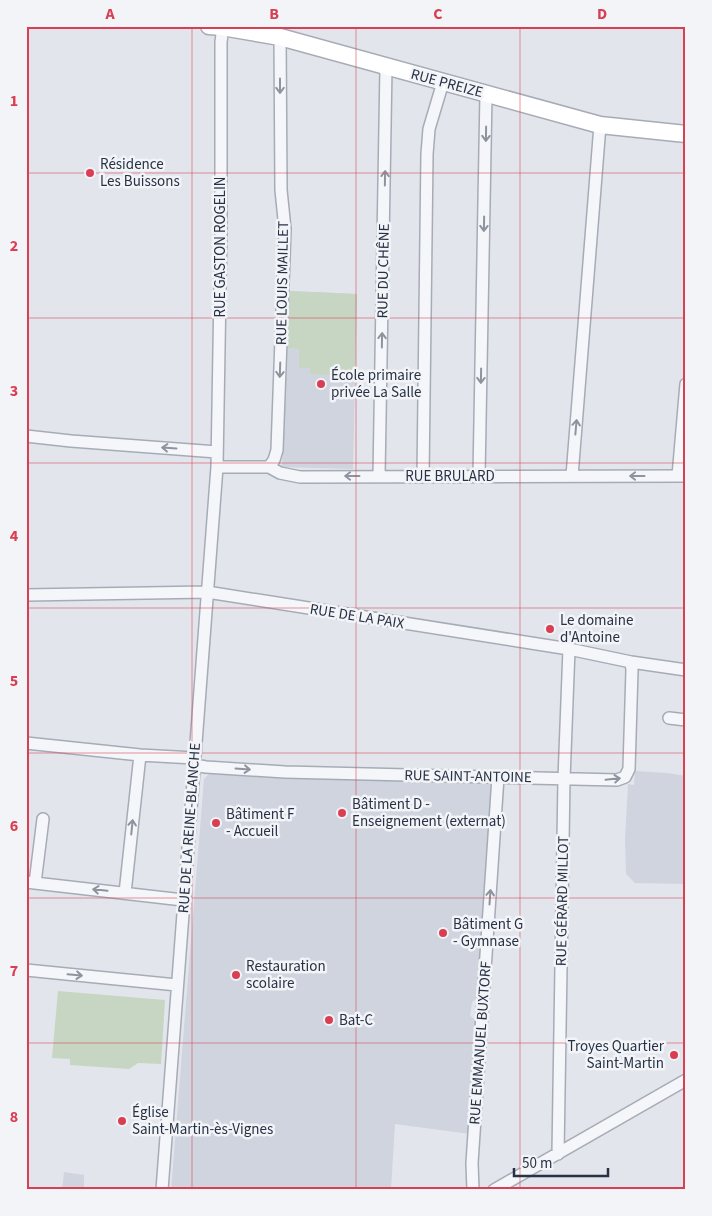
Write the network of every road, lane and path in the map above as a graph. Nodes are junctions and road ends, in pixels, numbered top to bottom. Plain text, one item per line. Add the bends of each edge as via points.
1 (218, 27) edge
2 (280, 37) junction
3 (386, 66) junction
4 (443, 82) junction
5 (486, 94) junction
6 (600, 125) junction
7 (686, 134) edge
8 (686, 384) edge
9 (26, 436) edge
10 (218, 452) junction
11 (217, 467) junction
12 (269, 467) junction
13 (379, 476) junction
14 (479, 476) junction
15 (572, 476) junction
16 (682, 476) edge
17 (424, 477) junction
18 (207, 592) junction
19 (26, 596) edge
20 (569, 649) junction
21 (631, 662) junction
22 (686, 670) edge
23 (669, 718) dead end
24 (686, 720) edge
25 (26, 743) edge
26 (140, 755) junction
27 (194, 761) junction
28 (498, 778) junction
29 (564, 779) junction
30 (42, 819) dead end
31 (31, 882) edge
32 (125, 892) junction
33 (183, 900) junction
34 (26, 970) edge
35 (177, 985) junction
36 (686, 1080) edge
37 (558, 1154) junction
38 (162, 1190) edge
39 (473, 1190) edge
40 (494, 1190) edge

1 - 2 street, RUE PREIZE
1 - 10 street, RUE GASTON ROGELIN via 221,42 221,229
2 - 3 street, RUE PREIZE
2 -> 12 street, RUE LOUIS MAILLET via 281,190 285,229 277,450
3 - 4 street, RUE PREIZE
13 -> 3 street, RUE DU CHÊNE
4 - 5 street, RUE PREIZE
4 - 17 street via 429,129 427,154
5 - 6 street, RUE PREIZE
5 -> 14 street
6 - 7 street, RUE PREIZE
15 -> 6 street
8 - 16 street
10 -> 9 street
10 - 11 street, RUE GASTON ROGELIN
11 - 12 street, RUE BRULARD
11 - 18 street, RUE DE LA REINE-BLANCHE
13 -> 12 street, RUE BRULARD via 300,477
13 - 17 street, RUE BRULARD
14 - 15 street, RUE BRULARD
14 - 17 street, RUE BRULARD
16 -> 15 street, RUE BRULARD
18 - 19 street, RUE DE LA PAIX
18 - 20 street, RUE DE LA PAIX
18 - 27 street, RUE DE LA REINE-BLANCHE
20 - 21 street, RUE DE LA PAIX
20 - 29 street, RUE GÉRARD MILLOT
21 - 22 street, RUE DE LA PAIX
29 -> 21 street, RUE SAINT-ANTOINE via 616,780 625,777 629,769
23 - 24 street
25 - 26 street, RUE SAINT-ANTOINE
26 - 27 street, RUE SAINT-ANTOINE
32 -> 26 street
27 -> 28 street, RUE SAINT-ANTOINE via 206,767 285,772
27 - 33 street, RUE DE LA REINE-BLANCHE
28 - 29 street, RUE SAINT-ANTOINE
39 -> 28 street, RUE EMMANUEL BUXTORF via 472,1163
29 - 37 street, RUE GÉRARD MILLOT
30 - 31 street
32 -> 31 street
32 - 33 street
33 - 35 street, RUE DE LA REINE-BLANCHE
34 -> 35 street
35 - 38 street, RUE DE LA REINE-BLANCHE
36 - 37 street
37 - 40 street

